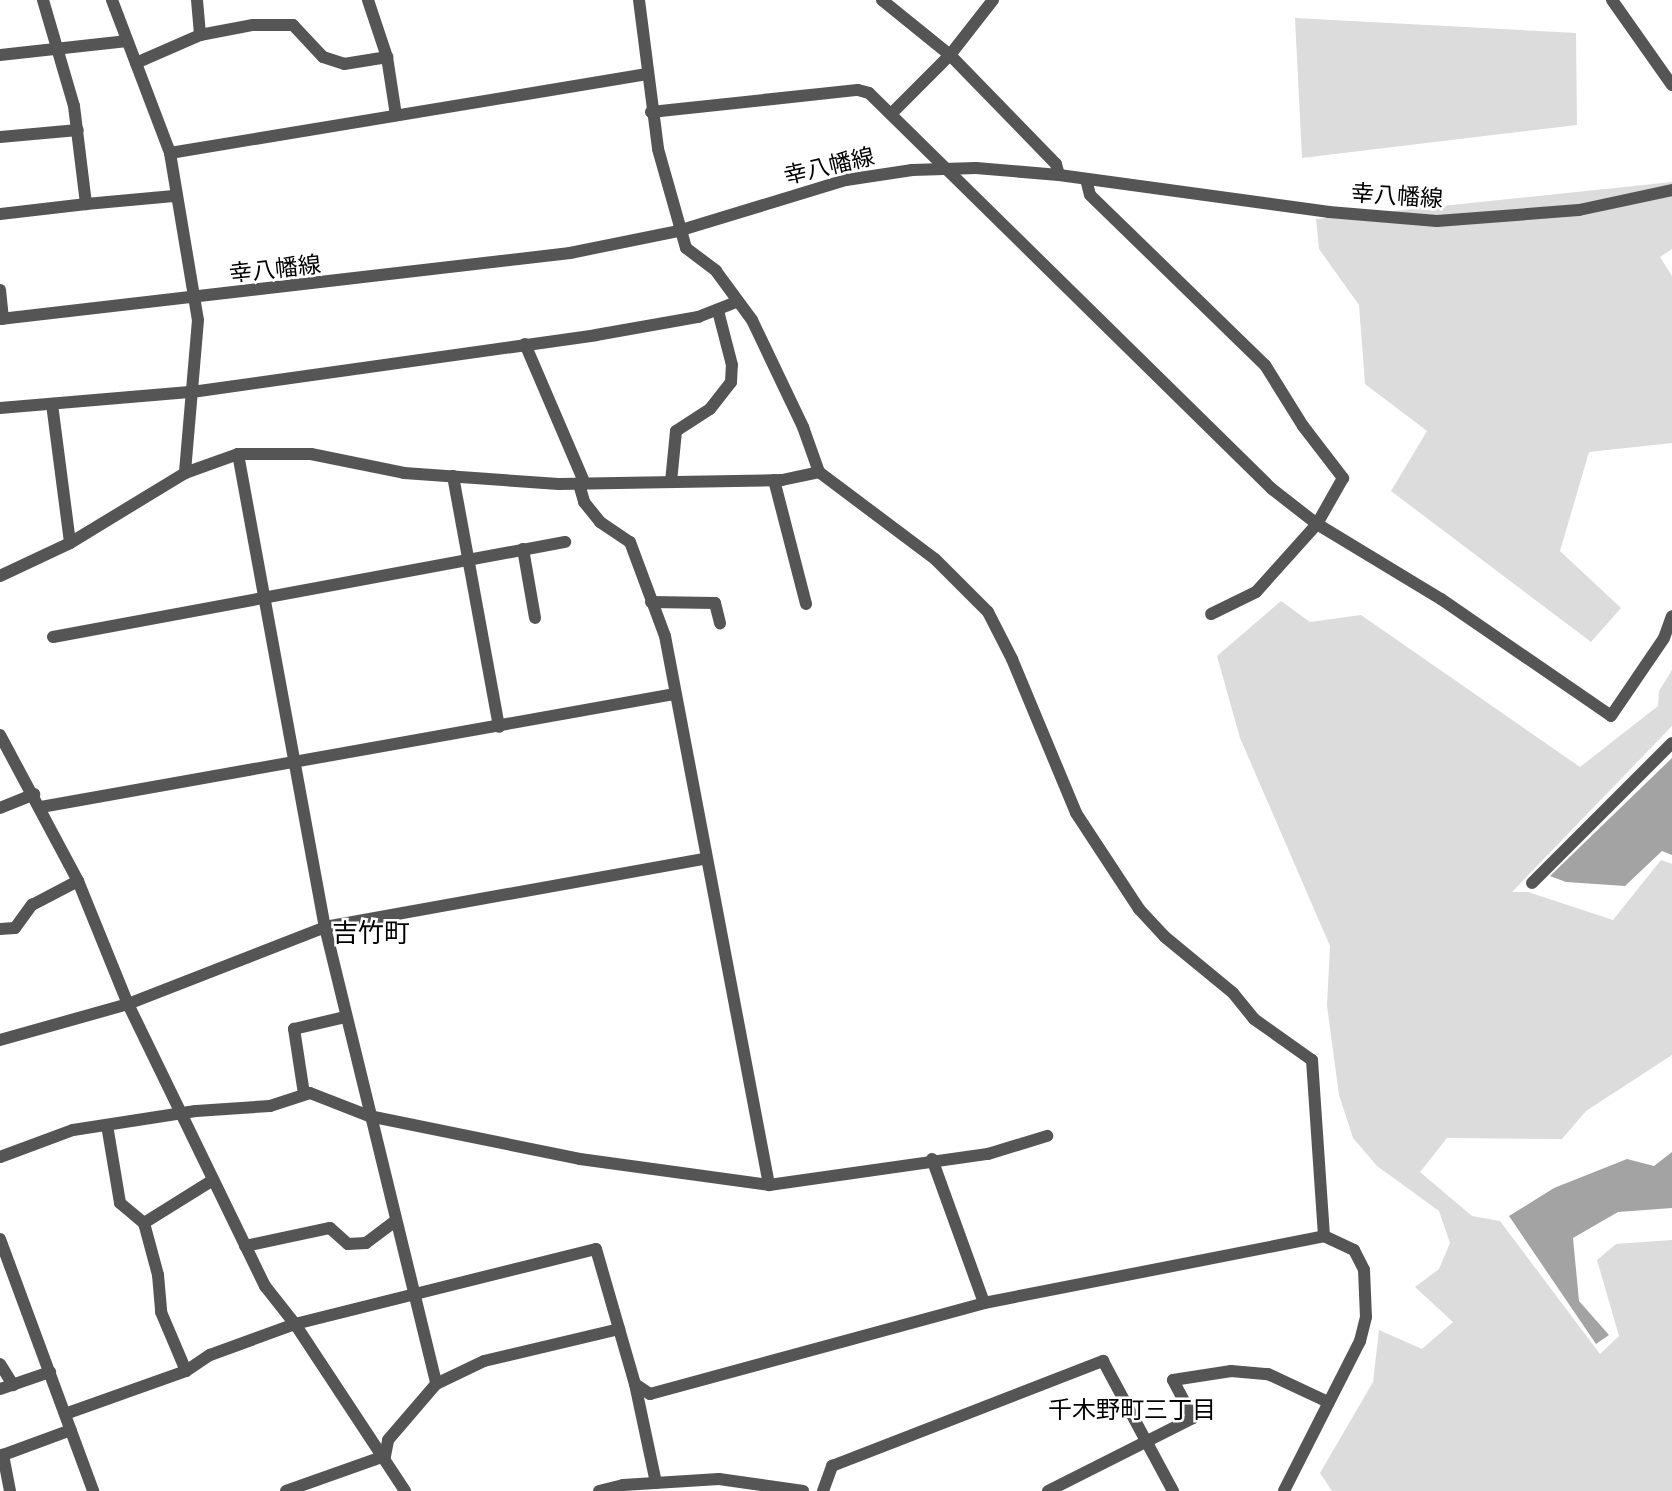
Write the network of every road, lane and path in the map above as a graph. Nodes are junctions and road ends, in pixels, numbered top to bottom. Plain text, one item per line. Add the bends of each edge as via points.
1 (43, 0) edge
2 (112, 0) edge
3 (197, 0) edge
4 (368, 0) edge
5 (639, 0) edge
6 (882, 0) edge
7 (993, 0) edge
8 (1612, 0) edge
9 (200, 35) junction
10 (127, 41) junction
11 (55, 49) junction
12 (0, 55) edge
13 (950, 55) junction
14 (387, 57) junction
15 (136, 63) junction
16 (645, 74) junction
17 (1672, 85) edge
18 (651, 112) junction
19 (396, 114) junction
20 (891, 114) junction
21 (78, 130) junction
22 (0, 137) edge
23 (170, 153) junction
24 (945, 168) junction
25 (1059, 175) junction
26 (1086, 179) junction
27 (1672, 190) edge
28 (174, 196) junction
29 (86, 204) junction
30 (0, 214) edge
31 (678, 231) junction
32 (0, 290) edge
33 (191, 299) junction
34 (736, 302) junction
35 (718, 312) junction
36 (1, 319) edge
37 (525, 344) junction
38 (192, 392) junction
39 (52, 404) junction
40 (0, 408) edge
41 (238, 454) junction
42 (819, 472) junction
43 (185, 473) junction
44 (453, 476) junction
45 (774, 480) junction
46 (671, 482) junction
47 (582, 484) junction
48 (1317, 524) junction
49 (565, 542) dead end
50 (69, 543) junction
51 (523, 549) junction
52 (469, 558) junction
53 (0, 576) edge
54 (263, 599) junction
55 (652, 602) junction
56 (806, 604) dead end
57 (1211, 614) dead end
58 (1672, 616) edge
59 (534, 618) dead end
60 (720, 623) dead end
61 (53, 637) dead end
62 (1668, 641) edge
63 (675, 694) junction
64 (499, 727) junction
65 (0, 735) edge
66 (1672, 743) edge
67 (292, 761) junction
68 (34, 794) junction
69 (41, 807) junction
70 (0, 808) edge
71 (704, 859) junction
72 (78, 881) junction
73 (1532, 883) dead end
74 (325, 927) junction
75 (0, 929) edge
76 (128, 1004) junction
77 (345, 1017) junction
78 (0, 1040) edge
79 (304, 1094) junction
80 (180, 1113) junction
81 (369, 1116) junction
82 (107, 1125) junction
83 (1047, 1136) dead end
84 (0, 1157) edge
85 (932, 1159) junction
86 (213, 1180) junction
87 (769, 1185) junction
88 (395, 1221) junction
89 (144, 1223) junction
90 (1324, 1236) junction
91 (0, 1239) edge
92 (245, 1246) junction
93 (413, 1295) junction
94 (984, 1303) junction
95 (295, 1324) junction
96 (619, 1329) junction
97 (0, 1364) edge
98 (186, 1371) junction
99 (50, 1372) junction
100 (436, 1384) junction
101 (635, 1384) junction
102 (6, 1387) edge
103 (1328, 1402) junction
104 (65, 1415) junction
105 (71, 1430) junction
106 (1146, 1443) junction
107 (384, 1456) junction
108 (656, 1483) junction
109 (10, 1491) edge
110 (93, 1491) edge
111 (286, 1491) edge
112 (405, 1491) edge
113 (599, 1491) edge
114 (803, 1491) edge
115 (823, 1491) edge
116 (1048, 1491) edge
117 (1173, 1491) edge
118 (1284, 1491) edge

1 - 11 street
2 - 10 street
3 - 9 street
4 - 14 street
5 - 16 street
6 - 13 street
7 - 13 street
8 - 17 street
9 - 14 street via 253,25 293,25 324,57 344,64
9 - 15 street
10 - 11 street
10 - 15 street
11 - 12 street
11 - 21 street
13 - 20 street
13 - 25 street via 1056,164
14 - 19 street
15 - 23 street
16 - 18 street
16 - 19 street
18 - 20 street via 858,90 869,93
18 - 31 street
19 - 23 street
20 - 24 street
21 - 22 street
21 - 29 street
23 - 28 street
24 - 25 street, 幸八幡線
24 - 31 street, 幸八幡線 via 846,180
24 - 48 street via 1272,489
25 - 26 street, 幸八幡線
26 - 27 street, 幸八幡線 via 1329,212 1437,221 1567,211
26 - 48 street via 1090,195 1265,365 1343,478
28 - 29 street
28 - 33 street
29 - 30 street
31 - 33 street, 幸八幡線 via 496,265
31 - 34 street via 686,248 716,271
32 - 36 street
33 - 36 street, 幸八幡線
33 - 38 street via 198,320
34 - 35 street
34 - 42 street via 752,320 803,426
35 - 37 street
35 - 46 street via 732,365 731,382 710,409 676,431
37 - 38 street
37 - 47 street
38 - 39 street
38 - 43 street
39 - 40 street
39 - 50 street
41 - 43 street
41 - 44 street via 311,454 404,473
41 - 54 street
42 - 45 street
42 - 90 street via 935,559 988,612 1076,813 1139,909 1165,937 1233,993 1254,1019 1312,1060
43 - 50 street
44 - 47 street
44 - 52 street
45 - 46 street
45 - 56 street
46 - 47 street
47 - 55 street via 584,502 600,522 630,542
48 - 57 street via 1256,592
48 - 62 street via 1441,599 1611,716
49 - 51 street
50 - 53 street
51 - 52 street
51 - 59 street
52 - 54 street
52 - 64 street
54 - 61 street
54 - 67 street
55 - 60 street via 715,603
55 - 63 street via 670,655
58 - 62 street
63 - 64 street
63 - 71 street
64 - 67 street
65 - 68 street
66 - 73 street
67 - 69 street
67 - 74 street
68 - 69 street
68 - 70 street
69 - 72 street
71 - 74 street
71 - 87 street
72 - 75 street via 32,905 15,928
72 - 76 street
74 - 76 street
74 - 77 street
76 - 78 street
76 - 80 street
77 - 79 street via 294,1029
77 - 81 street
79 - 80 street via 270,1106
79 - 81 street
80 - 82 street
80 - 86 street
81 - 87 street via 580,1159
81 - 88 street
82 - 84 street via 73,1130
82 - 89 street via 120,1203
83 - 85 street via 988,1154
85 - 87 street
85 - 94 street
86 - 89 street
86 - 92 street
88 - 92 street via 366,1243 348,1244 330,1228
88 - 93 street
89 - 98 street via 158,1275 161,1312
90 - 94 street
90 - 103 street via 1354,1250 1364,1270 1367,1296 1360,1342
91 - 99 street
92 - 95 street via 265,1286
93 - 95 street
93 - 96 street via 596,1249
93 - 100 street
94 - 101 street via 650,1394
95 - 98 street via 210,1355
95 - 107 street
96 - 100 street via 484,1361
96 - 101 street
97 - 102 street
98 - 104 street
99 - 102 street
99 - 104 street
100 - 107 street via 388,1440
101 - 108 street
103 - 106 street via 1268,1374 1231,1371 1173,1380 1193,1418
103 - 118 street
104 - 105 street
105 - 109 street via 3,1455
105 - 110 street
106 - 115 street via 1103,1361 832,1466
106 - 116 street
106 - 117 street
107 - 111 street
107 - 112 street
108 - 113 street
108 - 114 street via 719,1479

